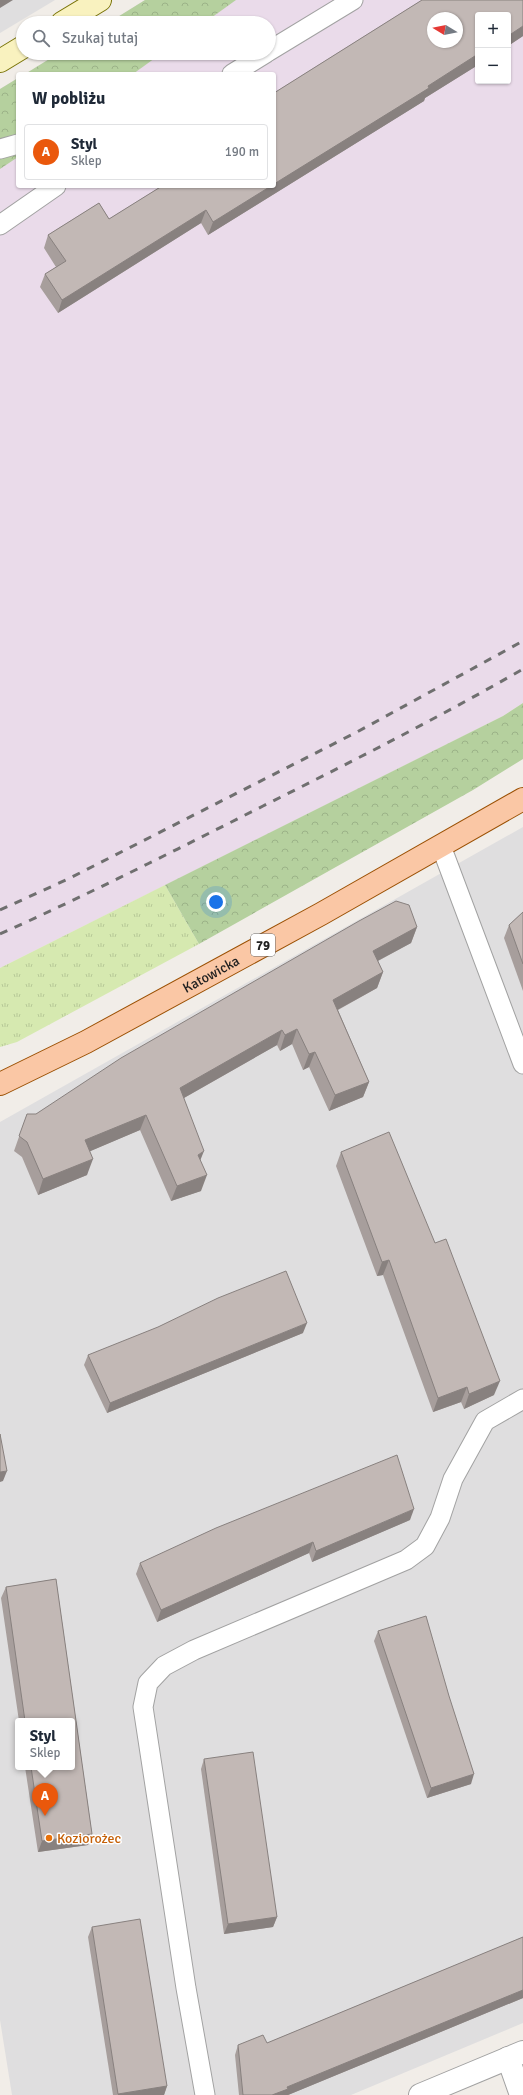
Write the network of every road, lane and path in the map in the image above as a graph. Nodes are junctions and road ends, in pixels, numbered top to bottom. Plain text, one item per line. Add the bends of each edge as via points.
1 (353, 0) edge
2 (94, 2) edge
3 (73, 16) edge
4 (276, 47) edge
5 (16, 51) edge
6 (255, 60) edge
7 (0, 61) edge
8 (235, 72) edge
9 (16, 145) edge
10 (0, 149) edge
11 (53, 188) edge
12 (0, 225) edge
13 (523, 799) edge
14 (441, 846) junction
15 (523, 1064) edge
16 (0, 1084) edge
17 (523, 1399) edge
18 (516, 2055) edge
19 (205, 2095) edge
20 (420, 2095) edge
21 (521, 2095) edge

1 - 4 lane
2 - 3 street
5 - 7 street
6 - 8 lane
9 - 10 lane
11 - 12 lane
13 - 14 main road, Katowicka / 79
14 - 15 lane
14 - 16 main road, Katowicka / 79 via 93,1038
17 - 19 lane via 485,1421 453,1479 440,1518 425,1546 406,1560 194,1650 164,1666 148,1683 143,1707
18 - 20 street
18 - 21 street

